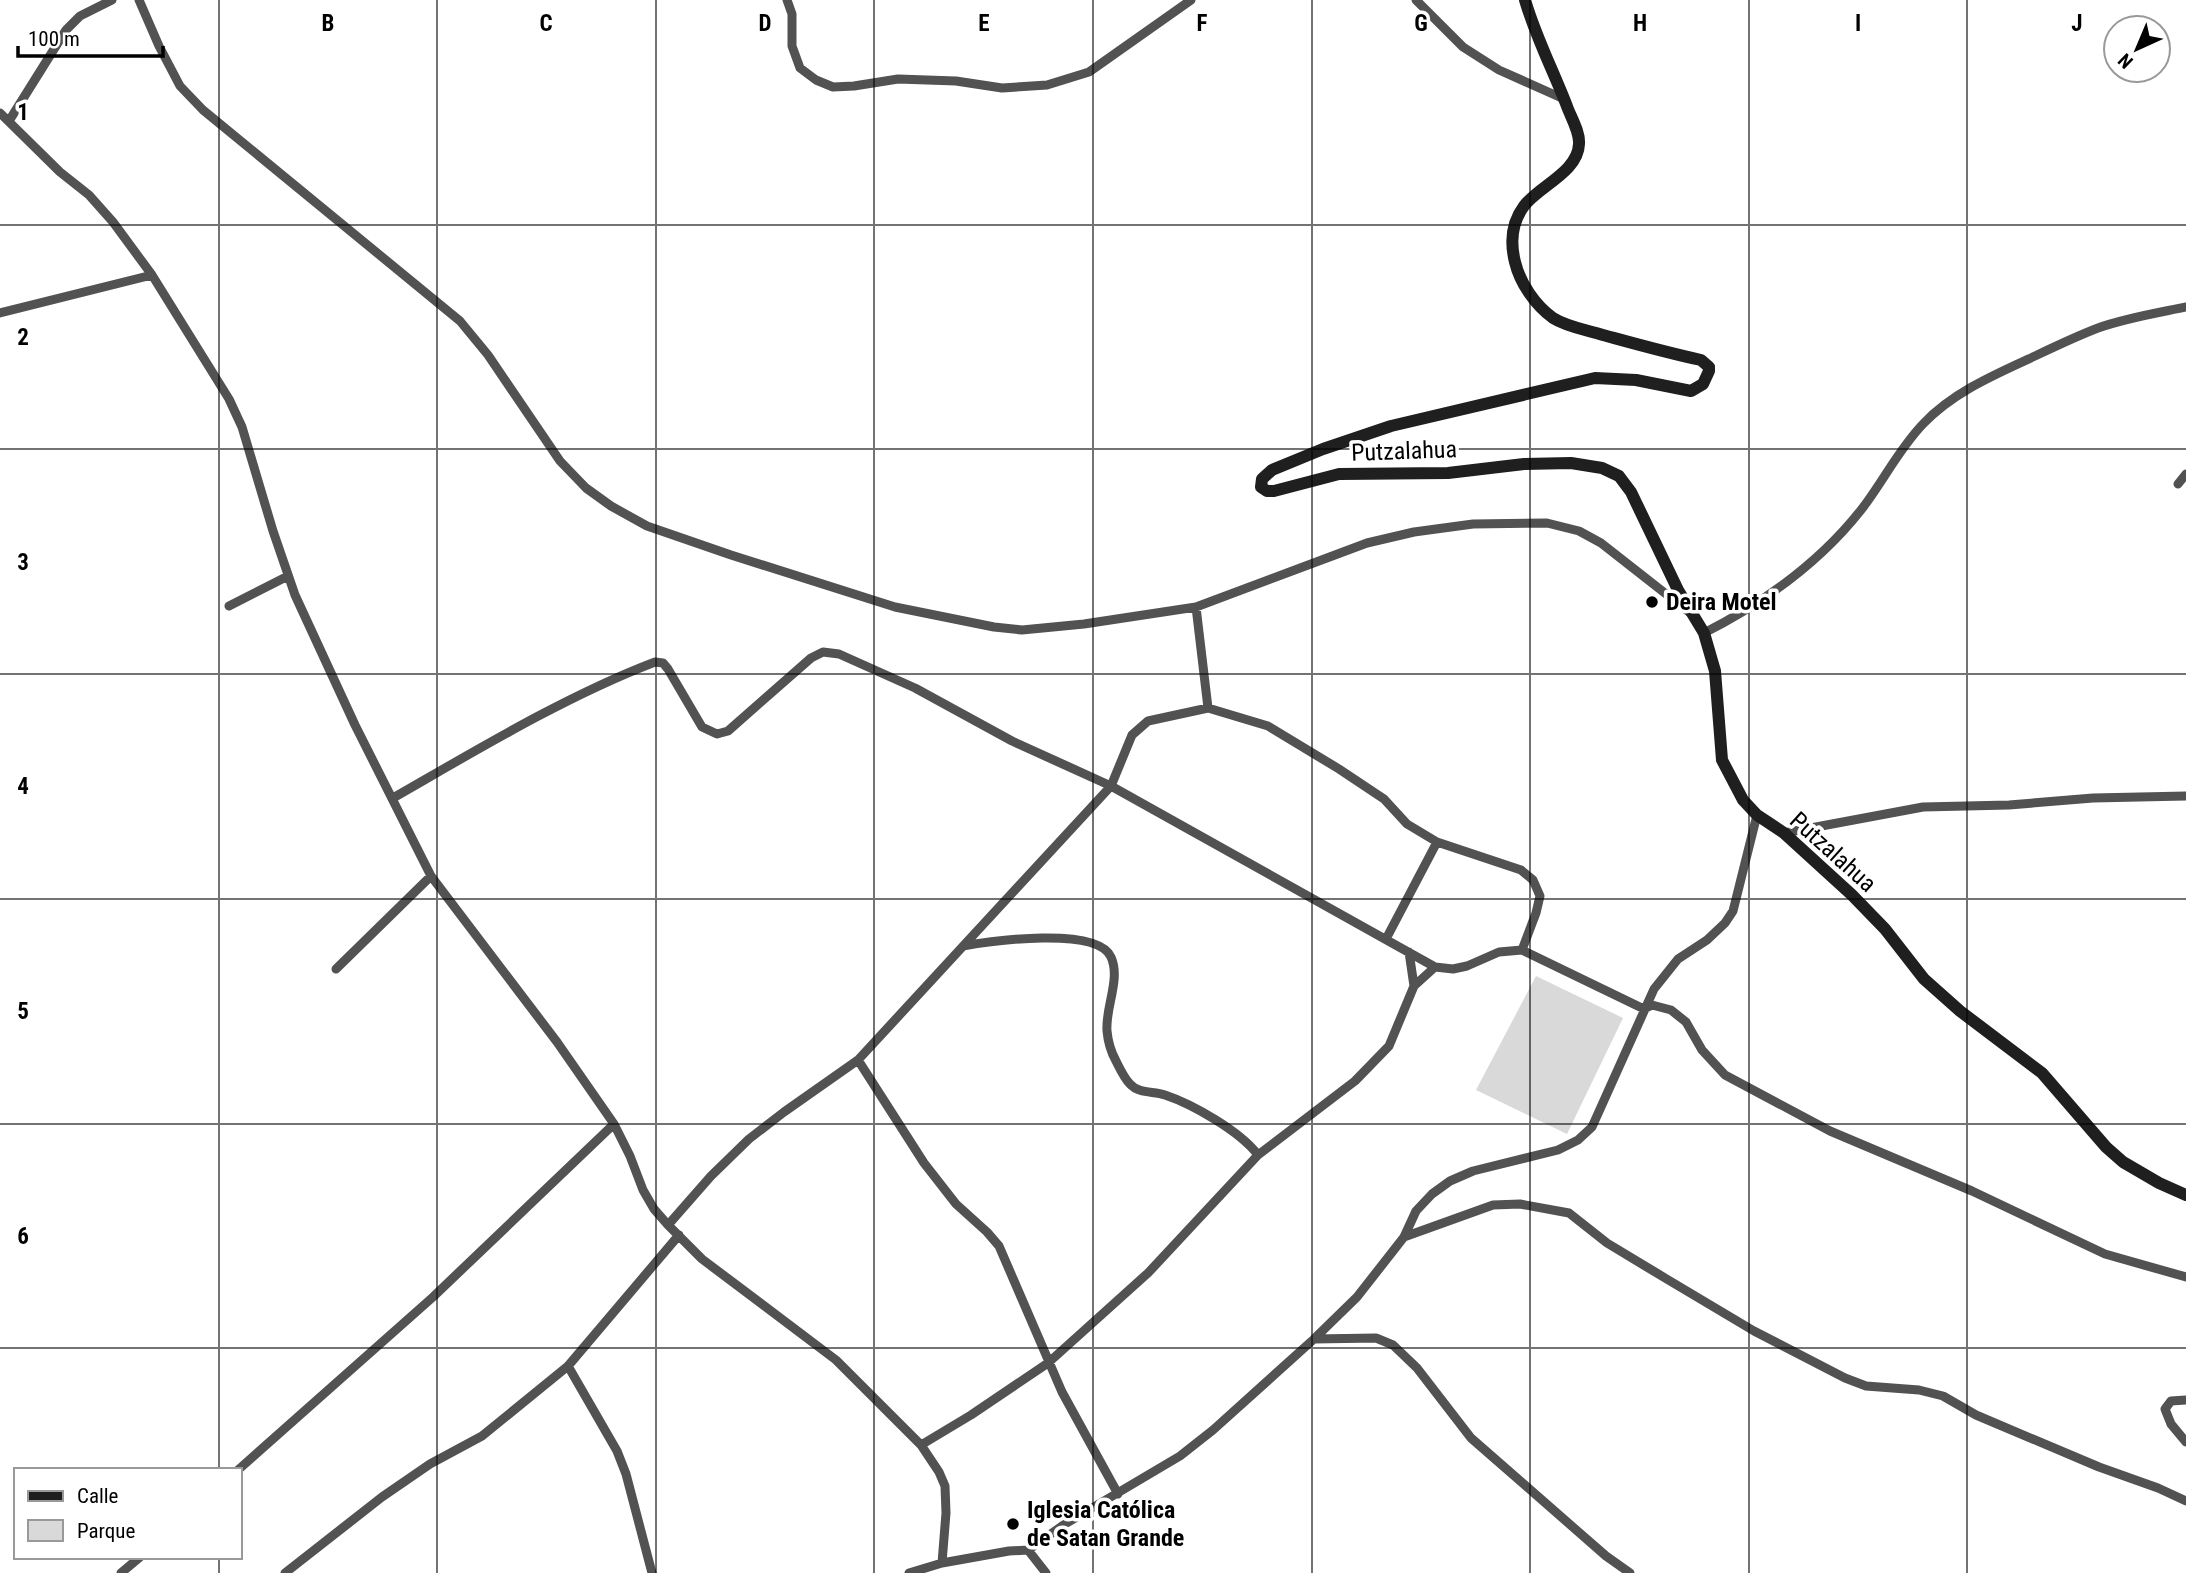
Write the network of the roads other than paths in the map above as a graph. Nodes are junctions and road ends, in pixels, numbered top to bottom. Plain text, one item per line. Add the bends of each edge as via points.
1 (113, 0) edge
2 (139, 0) edge
3 (788, 0) edge
4 (1191, 0) edge
5 (1416, 0) edge
6 (1525, 0) edge
7 (1564, 99) junction
8 (0, 113) edge
9 (9, 121) junction
10 (152, 275) junction
11 (2186, 307) edge
12 (0, 313) edge
13 (2186, 474) edge
14 (2178, 484) dead end
15 (288, 576) junction
16 (229, 606) dead end
17 (1196, 607) junction
18 (1693, 615) junction
19 (1704, 634) junction
20 (1208, 708) junction
21 (1111, 786) junction
22 (2186, 796) edge
23 (393, 798) junction
24 (1757, 815) junction
25 (1784, 834) junction
26 (1437, 842) junction
27 (431, 876) junction
28 (1386, 939) junction
29 (963, 946) junction
30 (1522, 950) junction
31 (1409, 952) junction
32 (1435, 967) junction
33 (336, 969) dead end
34 (1414, 986) junction
35 (1644, 1009) junction
36 (858, 1060) junction
37 (614, 1124) junction
38 (1258, 1154) junction
39 (2186, 1195) edge
40 (668, 1225) junction
41 (679, 1235) junction
42 (1404, 1237) junction
43 (2186, 1278) edge
44 (1314, 1339) junction
45 (1048, 1363) junction
46 (568, 1366) junction
47 (2186, 1400) edge
48 (2186, 1442) edge
49 (921, 1445) junction
50 (239, 1468) edge
51 (1118, 1494) junction
52 (2186, 1501) edge
53 (1028, 1550) junction
54 (138, 1559) edge
55 (942, 1563) junction
56 (121, 1573) edge
57 (285, 1573) edge
58 (652, 1573) edge
59 (909, 1573) edge
60 (1046, 1573) edge
61 (1630, 1573) edge

1 - 9 street via 80,16 66,30
2 - 17 street via 180,86 203,110 460,321 560,461 611,506 647,526 731,555 895,607 995,628 1084,624
3 - 4 street via 792,46 800,68 816,80 833,86 898,79 1002,88 1047,85 1089,72
5 - 7 street via 1463,47 1499,70
6 - 7 street, Putzalahua
7 - 18 street, Putzalahua via 1579,148 1569,166 1525,204 1516,218 1513,254 1521,279 1540,307 1555,319 1701,360 1709,367 1703,384 1691,391 1595,377 1391,426 1272,470 1260,485 1274,491 1339,474 1448,473 1524,464 1602,468 1619,476 1632,492
8 - 9 street
9 - 10 street via 89,195
10 - 12 street
10 - 15 street via 242,427
11 - 19 street via 2099,328 2009,368 1949,402 1917,430 1862,509 1828,548 1774,592
13 - 14 street
15 - 16 street
15 - 23 street
17 - 18 street via 1367,544 1414,532 1473,524 1547,523 1601,543
17 - 20 street
18 - 19 street, Putzalahua
19 - 24 street, Putzalahua via 1715,671 1722,760 1743,800
20 - 21 street via 1149,721 1132,735
20 - 26 street via 1268,726 1384,799 1407,824
21 - 23 street via 1012,741 915,688 839,654 823,652 796,669 728,731 717,734 702,727 668,669 655,662 558,707
21 - 28 street
21 - 29 street
22 - 25 street via 1923,807
23 - 27 street
24 - 25 street, Putzalahua
24 - 35 street via 1733,911 1707,940 1678,959
25 - 39 street, Putzalahua via 1877,920 1924,979 2042,1073 2106,1147 2150,1178
26 - 28 street
26 - 30 street via 1521,870 1532,880 1540,896
27 - 33 street
27 - 37 street
28 - 31 street
29 - 36 street
29 - 38 street via 1046,937 1102,947 1113,968 1108,1040 1128,1083 1205,1114
30 - 32 street via 1499,952 1453,969
30 - 35 street
31 - 32 street
31 - 34 street
32 - 34 street
34 - 38 street via 1389,1046 1374,1063
35 - 42 street via 1592,1127 1558,1150 1450,1181 1416,1211
35 - 43 street via 1652,1005 1671,1010 1686,1021 1702,1050 1726,1075 1830,1131 2105,1254
36 - 40 street via 749,1139
36 - 45 street via 924,1163 956,1205 999,1246
37 - 40 street via 643,1189
37 - 50 street via 433,1297
38 - 45 street via 1148,1273
40 - 41 street
41 - 46 street
41 - 49 street via 702,1259 836,1360
42 - 44 street via 1357,1297
42 - 52 street via 1493,1205 1520,1204 1569,1213 1607,1243 1676,1285 1844,1378 1866,1386 1943,1396 1976,1415
44 - 51 street via 1180,1457
44 - 61 street via 1376,1338 1393,1345 1417,1368 1471,1438
45 - 49 street
45 - 51 street
46 - 57 street via 482,1436 382,1497
46 - 58 street via 617,1451
47 - 48 street via 2171,1401 2165,1409
49 - 55 street via 945,1486
51 - 53 street
53 - 55 street
53 - 60 street
54 - 56 street
55 - 59 street

